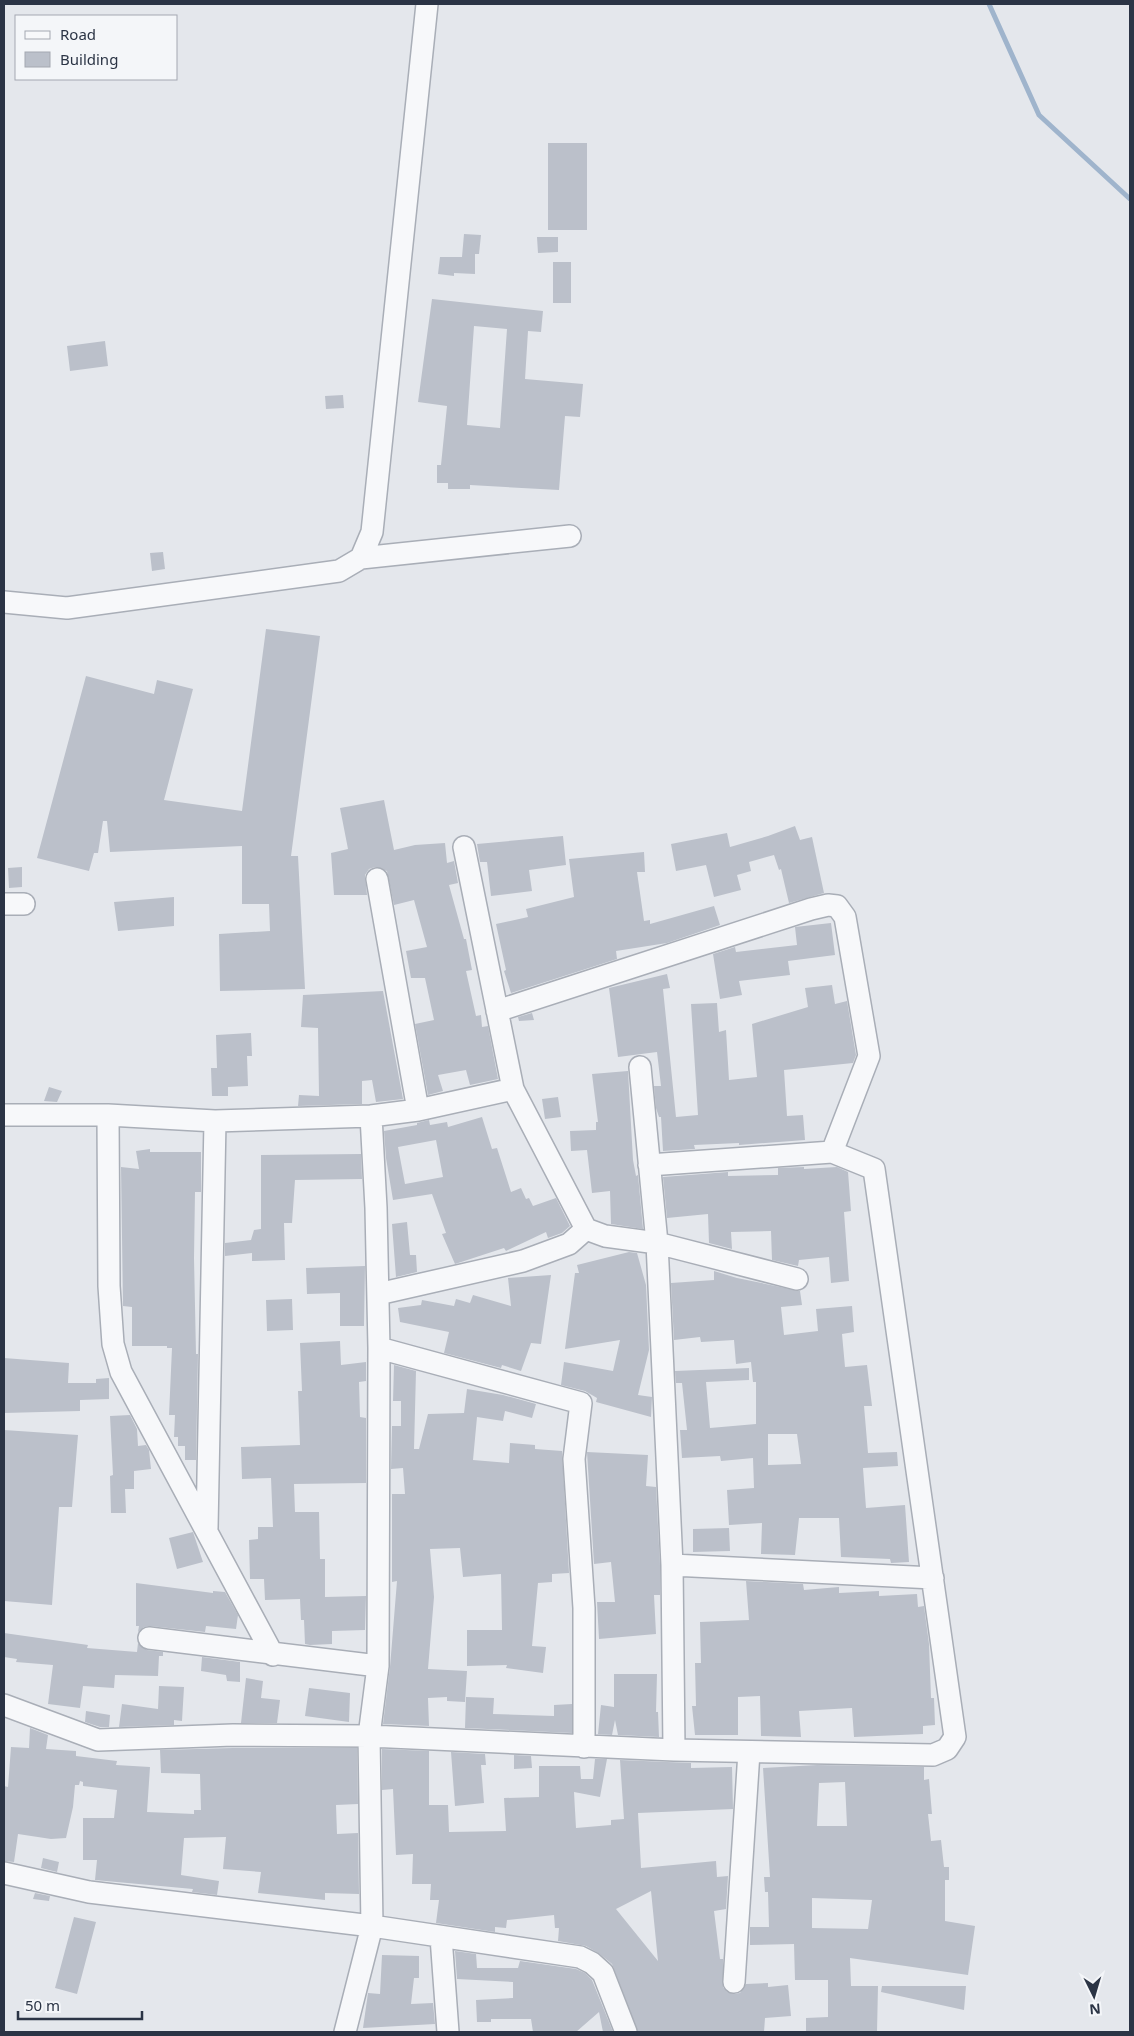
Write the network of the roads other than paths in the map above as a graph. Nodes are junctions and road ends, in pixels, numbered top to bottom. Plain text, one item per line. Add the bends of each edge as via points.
1 (428, 4) edge
2 (570, 536) dead end
3 (361, 558) junction
4 (4, 602) edge
5 (464, 847) dead end
6 (377, 879) dead end
7 (497, 1011) junction
8 (640, 1067) dead end
9 (513, 1088) junction
10 (418, 1110) junction
11 (4, 1114) edge
12 (108, 1115) junction
13 (371, 1116) junction
14 (214, 1121) junction
15 (832, 1152) junction
16 (649, 1165) junction
17 (586, 1229) junction
18 (657, 1243) junction
19 (797, 1279) dead end
20 (378, 1294) junction
21 (379, 1348) junction
22 (207, 1529) junction
23 (672, 1565) junction
24 (933, 1578) junction
25 (149, 1638) dead end
26 (273, 1655) junction
27 (378, 1666) junction
28 (4, 1705) edge
29 (369, 1736) junction
30 (584, 1746) junction
31 (674, 1750) junction
32 (749, 1752) junction
33 (4, 1873) edge
34 (372, 1926) junction
35 (441, 1937) junction
36 (734, 1982) dead end
37 (345, 2032) edge
38 (448, 2032) edge
39 (626, 2032) edge

1 - 3 street via 372,532
2 - 3 street
3 - 4 street via 339,571 67,608
5 - 7 street
6 - 10 street
7 - 9 street
7 - 15 street via 811,909 837,906 845,917 869,1056
8 - 16 street
9 - 10 street
9 - 17 street
10 - 13 street
11 - 12 street
12 - 14 street
12 - 22 street via 109,1286 113,1344 121,1372
13 - 14 street
13 - 20 street
14 - 22 street
15 - 16 street
15 - 24 street via 874,1169
16 - 18 street
17 - 18 street via 605,1236
17 - 20 street via 569,1244 523,1261
18 - 19 street
18 - 23 street
20 - 21 street
21 - 27 street
21 - 30 street via 581,1403 574,1459 584,1608
22 - 26 street
23 - 24 street
23 - 31 street
24 - 32 street via 955,1737 947,1749 933,1755
25 - 26 street
26 - 27 street
27 - 29 street
28 - 29 street via 98,1740
29 - 30 street
29 - 34 street
30 - 31 street
31 - 32 street
32 - 36 street
33 - 34 street via 89,1892
34 - 35 street
34 - 37 street
35 - 38 street
35 - 39 street via 580,1957 592,1963 602,1973

